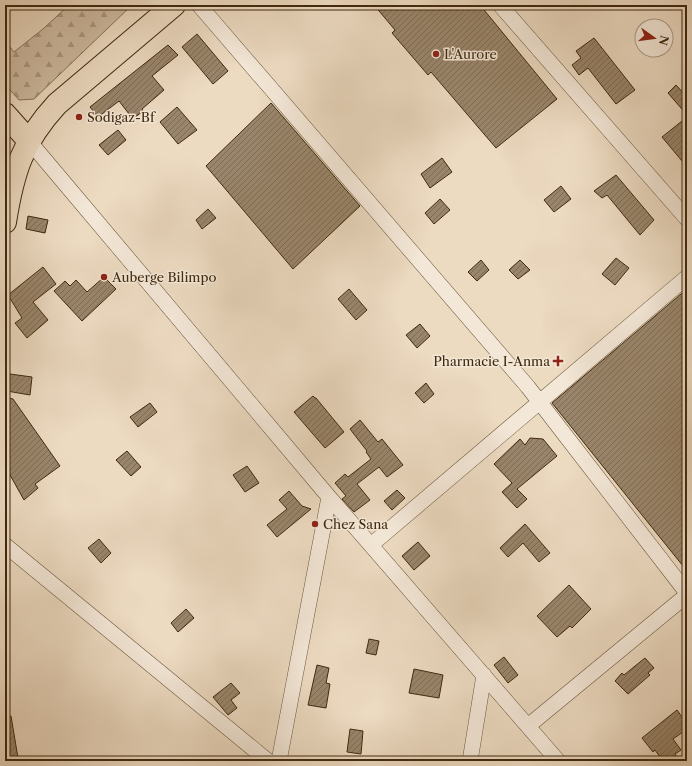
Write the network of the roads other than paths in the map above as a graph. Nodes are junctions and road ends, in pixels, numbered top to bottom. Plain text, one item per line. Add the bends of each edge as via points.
1 (174, 5) edge
2 (199, 5) edge
3 (500, 5) edge
4 (5, 114) edge
5 (29, 141) junction
6 (687, 220) edge
7 (5, 222) edge
8 (687, 276) edge
9 (539, 402) junction
10 (329, 497) junction
11 (5, 545) edge
12 (371, 545) junction
13 (687, 594) edge
14 (484, 675) junction
15 (528, 726) junction
16 (268, 761) edge
17 (280, 761) edge
18 (470, 761) edge
19 (558, 761) edge

1 - 5 highway via 57,104 42,120
2 - 9 street
3 - 6 street
4 - 5 highway
5 - 7 highway via 18,164
5 - 10 street
8 - 9 street
9 - 12 street
9 - 13 street
10 - 12 street
10 - 17 street
11 - 16 street
12 - 14 street
13 - 15 street
14 - 15 street
14 - 18 street
15 - 19 street

